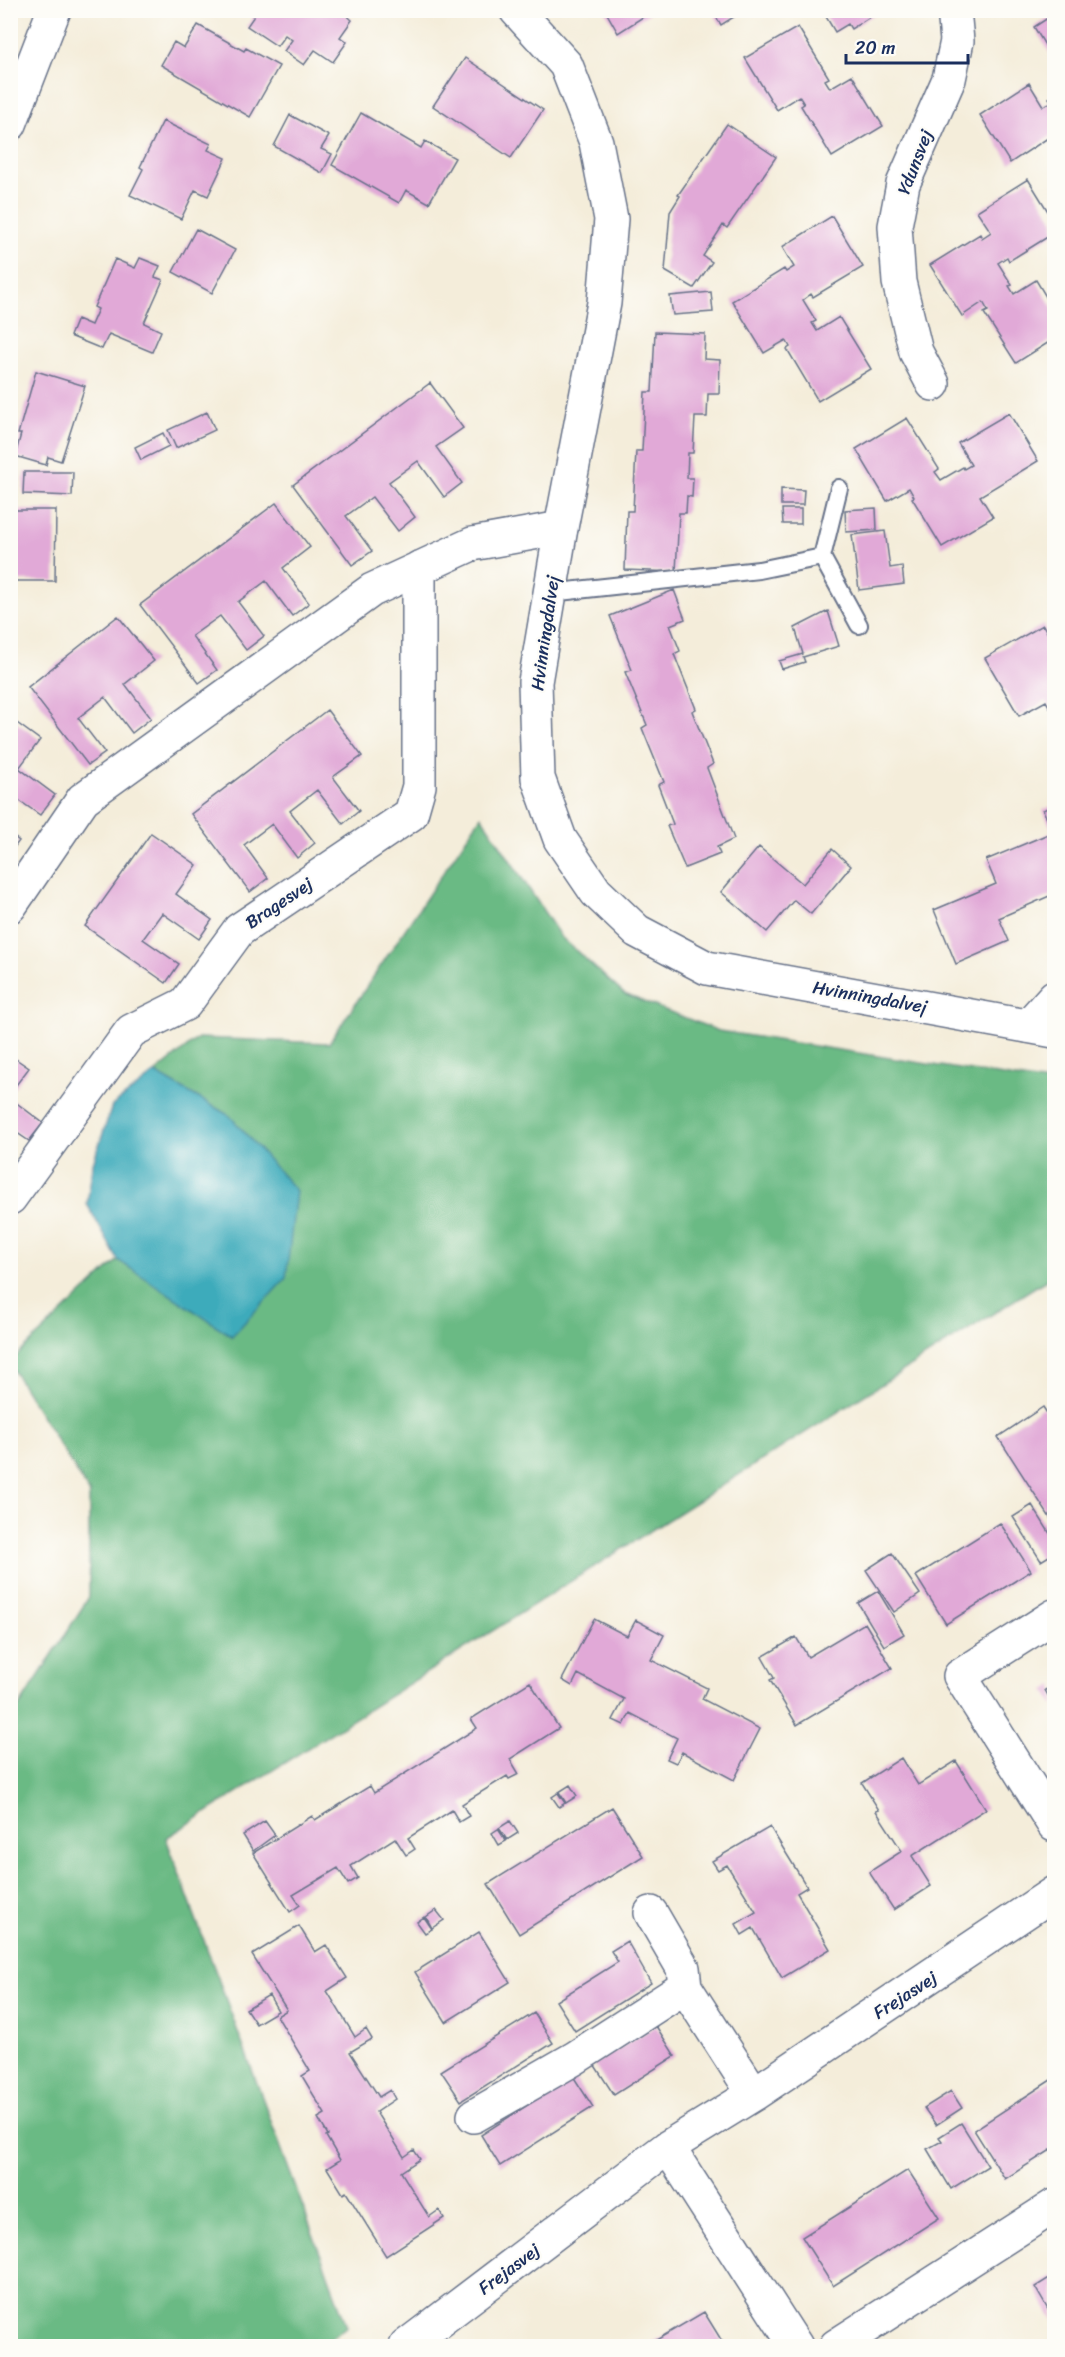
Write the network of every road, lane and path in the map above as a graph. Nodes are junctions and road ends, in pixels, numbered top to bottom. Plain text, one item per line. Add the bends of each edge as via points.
1 (54, 10) edge
2 (516, 10) edge
3 (954, 10) edge
4 (10, 124) edge
5 (933, 384) dead end
6 (839, 488) dead end
7 (561, 528) junction
8 (822, 557) junction
9 (419, 568) junction
10 (550, 592) junction
11 (859, 625) dead end
12 (10, 906) edge
13 (1054, 997) edge
14 (1041, 1028) edge
15 (10, 1198) edge
16 (1054, 1616) edge
17 (1054, 1825) edge
18 (1054, 1893) edge
19 (651, 1913) dead end
20 (685, 1987) junction
21 (754, 2094) junction
22 (474, 2116) dead end
23 (668, 2147) junction
24 (1054, 2206) edge
25 (406, 2346) edge
26 (796, 2346) edge
27 (836, 2346) edge

1 - 4 street
2 - 7 street, Hvinningdalvej via 566,64 596,142 611,219 604,303
3 - 5 street, Ydunsvej via 957,41 949,79 903,184 895,226 898,282 916,352
6 - 8 lane
7 - 9 street via 472,544
7 - 10 street, Hvinningdalvej
8 - 10 lane via 759,570
8 - 11 lane
9 - 12 street via 372,591 83,799
9 - 15 street, Bragesvej via 420,786 411,814 239,930 185,1004 131,1031
10 - 14 street, Hvinningdalvej via 535,682 538,778 560,839 596,892 637,931 707,968
13 - 14 street
16 - 17 street via 960,1676
18 - 21 street, Frejasvej
19 - 20 street via 683,1968
20 - 21 street
20 - 22 street
21 - 23 street, Frejasvej
23 - 25 street, Frejasvej
23 - 26 street
24 - 27 street

